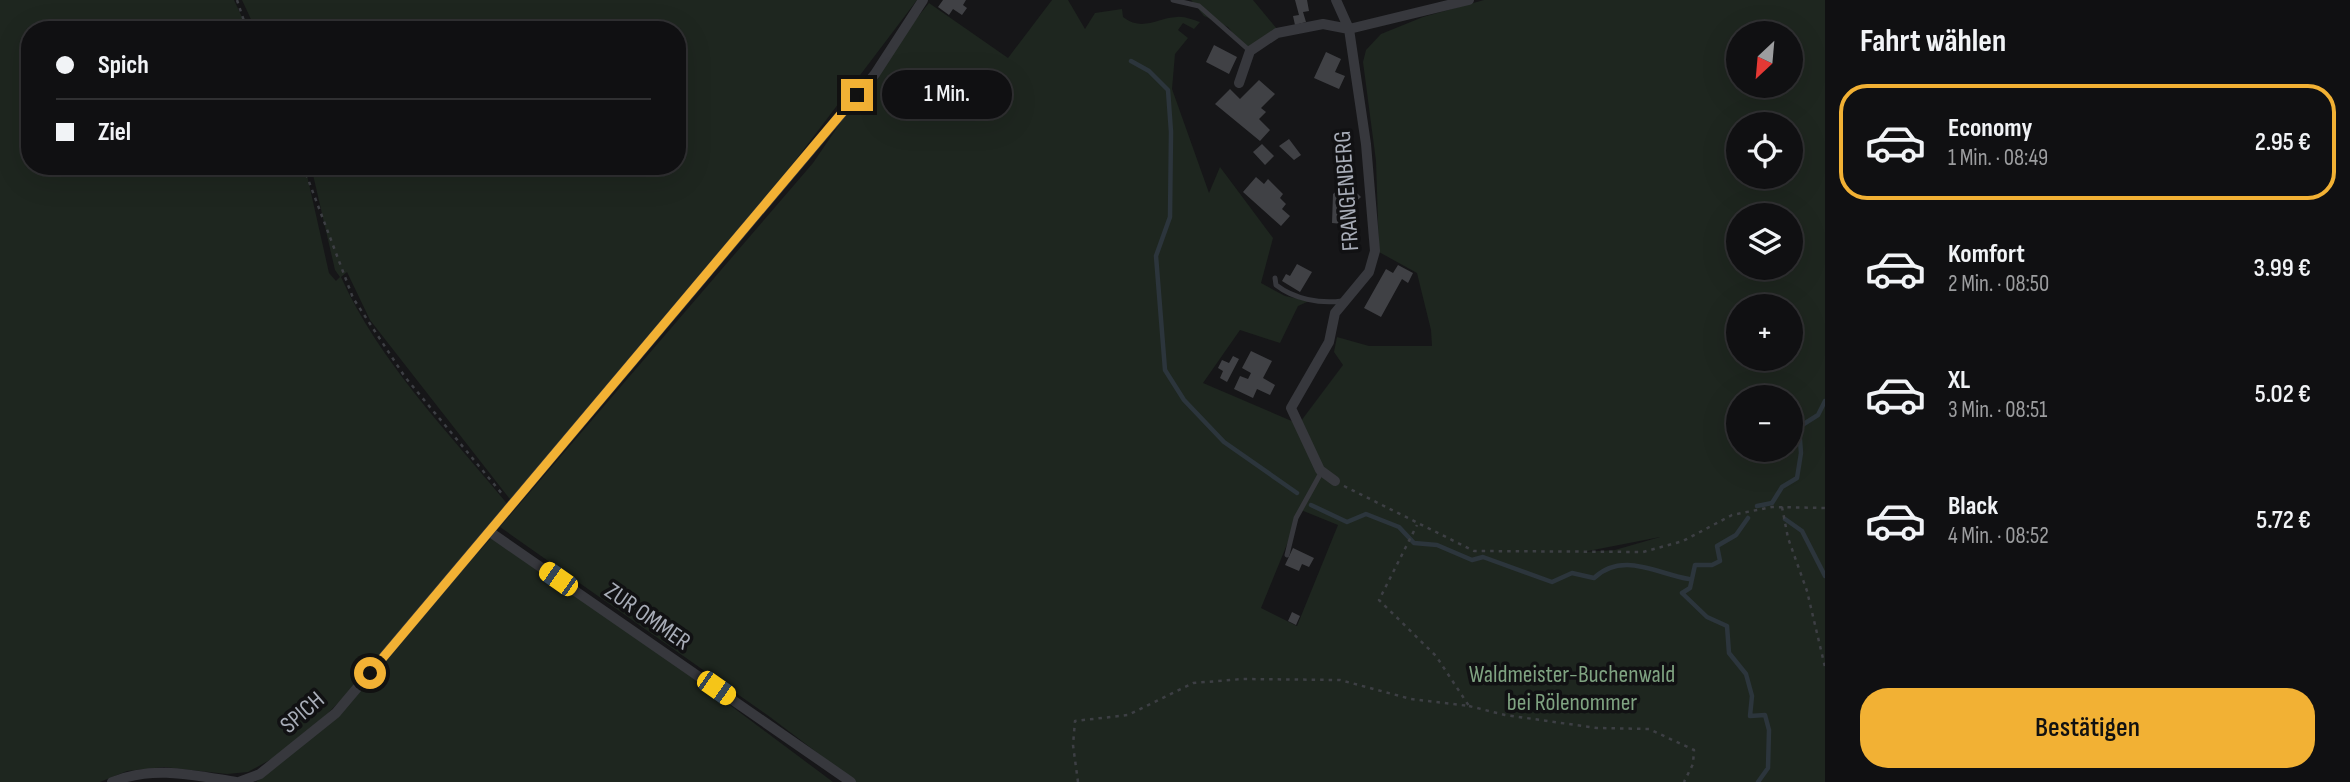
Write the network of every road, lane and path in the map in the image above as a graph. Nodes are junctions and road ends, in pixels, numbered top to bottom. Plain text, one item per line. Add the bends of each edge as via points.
1 (237, 0) edge
2 (923, 0) edge
3 (1173, 0) edge
4 (1336, 0) edge
5 (1469, 0) edge
6 (244, 21) edge
7 (1349, 29) junction
8 (1250, 51) junction
9 (1238, 83) dead end
10 (306, 175) edge
11 (1275, 278) dead end
12 (1345, 301) junction
13 (1322, 471) junction
14 (1335, 481) joint
15 (511, 505) junction
16 (1782, 507) junction
17 (1825, 508) edge
18 (1417, 525) junction
19 (490, 532) junction
20 (1287, 555) dead end
21 (1825, 667) edge
22 (1469, 706) junction
23 (111, 782) edge
24 (237, 782) edge
25 (851, 782) edge
26 (1078, 782) edge
27 (1684, 782) edge

1 - 6 path
2 - 15 street, SPICH via 875,74
3 - 8 lane via 1199,6
4 - 7 street, FRANGENBERG
5 - 7 street
7 - 8 street via 1322,24 1277,33
7 - 12 street, FRANGENBERG via 1366,144 1375,251 1368,272
8 - 9 street
10 - 15 path via 353,298 405,377
11 - 12 lane via 1282,289 1317,303
12 - 13 street, FRANGENBERG via 1335,313 1329,342 1291,408
13 - 14 street, FRANGENBERG
13 - 20 lane via 1296,519
14 - 18 path
15 - 19 street, SPICH
16 - 17 path
16 - 18 path via 1732,515 1683,541 1643,552 1474,551
16 - 21 path
18 - 22 path via 1379,600 1436,656
19 - 24 street, SPICH via 336,713 260,774
19 - 25 street, ZUR OMMER
22 - 26 path via 1411,699 1340,680 1193,683 1129,715 1075,721
22 - 27 path via 1598,727 1649,729 1694,750
23 - 24 street, SPICH via 164,771

